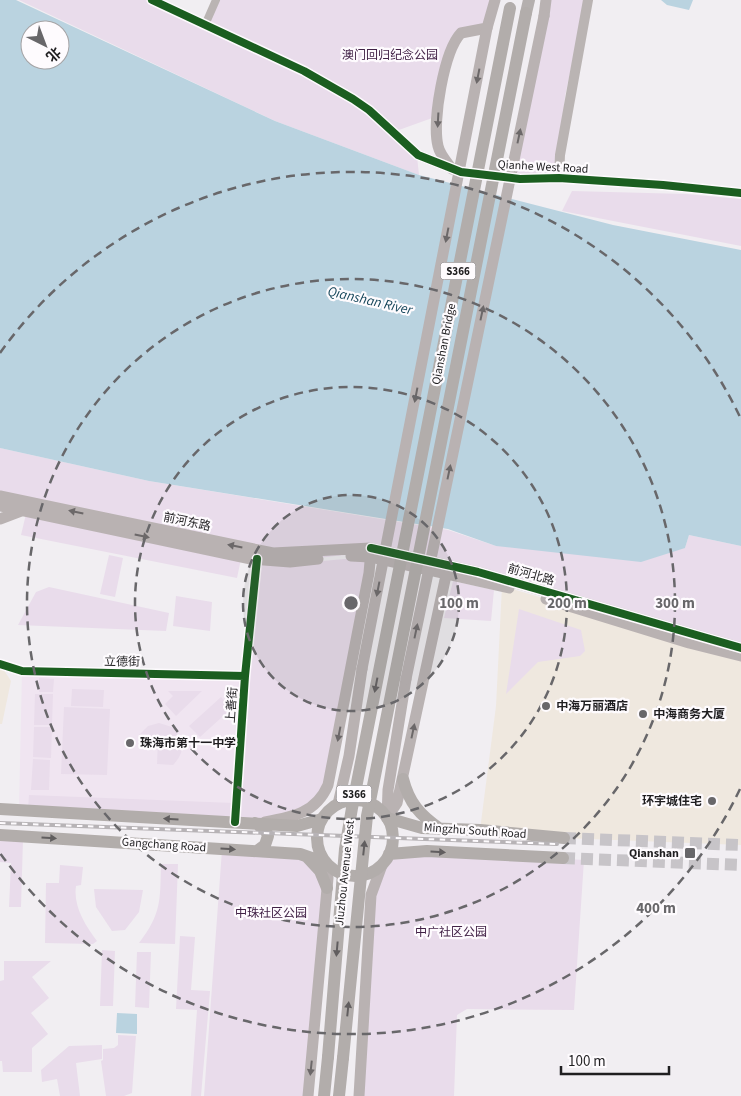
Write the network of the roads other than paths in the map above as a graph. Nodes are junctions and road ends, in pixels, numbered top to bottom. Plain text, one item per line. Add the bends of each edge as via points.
1 (152, 0) edge
2 (216, 0) edge
3 (495, 0) edge
4 (546, 0) edge
5 (588, 0) edge
6 (511, 4) edge
7 (528, 6) edge
8 (205, 25) junction
9 (488, 28) junction
10 (452, 169) junction
11 (559, 178) junction
12 (741, 193) edge
13 (0, 496) edge
14 (0, 506) edge
15 (26, 511) junction
16 (0, 519) edge
17 (406, 534) joint
18 (423, 540) joint
19 (370, 552) junction
20 (257, 559) junction
21 (447, 569) junction
22 (741, 648) edge
23 (741, 656) edge
24 (0, 664) edge
25 (245, 676) junction
26 (402, 779) junction
27 (338, 804) junction
28 (0, 809) edge
29 (387, 818) junction
30 (322, 819) junction
31 (236, 822) junction
32 (255, 823) junction
33 (440, 829) junction
34 (0, 834) edge
35 (564, 838) tunnel mouth
36 (257, 851) junction
37 (300, 854) junction
38 (563, 858) tunnel mouth
39 (385, 860) junction
40 (326, 863) junction
41 (327, 888) junction
42 (308, 1096) edge
43 (324, 1096) edge
44 (339, 1096) edge
45 (359, 1096) edge

1 - 8 street, Qianhe West Road
2 - 8 street
3 - 9 main road
29 -> 4 main road, bridge via 388,790 406,679
5 - 11 street via 560,155
6 - 17 main road, Qianshan Bridge / S366, bridge
7 - 18 main road, Qianshan Bridge / S366, bridge
8 - 10 street, Qianhe West Road via 304,71 353,99 418,155
9 -> 10 main road via 461,33 450,52 438,110 437,139 438,148
9 -> 27 main road, bridge
10 - 11 street, Qianhe West Road via 520,179
11 - 12 street, Qianhe West Road
19 -> 13 main road, 前河东路 via 273,553
14 - 15 main road, 前河东路
15 - 16 main road
15 -> 20 main road, 前河东路
17 -> 43 main road, Jiuzhou Avenue West / S366, bridge via 345,849
44 -> 18 main road, Jiuzhou Avenue West / S366, bridge via 367,816
19 - 20 main road, 前河东路 via 290,562
19 - 21 main road, 前河北路
19 -> 32 main road via 370,573 328,785 318,803 302,813
20 - 25 street, 上善街
21 - 22 main road, 前河北路 via 504,579
21 - 23 main road, 前河北路
26 -> 21 main road
24 - 25 street, 立德街 via 22,671
25 - 31 street, 上善街
26 - 29 main road via 397,803
26 - 33 main road via 411,803 420,815
27 - 29 main road via 354,801 371,804
27 - 30 main road
31 -> 28 main road
29 - 33 main road, Mingzhu South Road via 422,828
29 - 39 main road via 392,836
30 - 32 main road via 296,826
30 - 40 main road via 317,841
31 - 32 main road
32 - 36 main road via 265,829 268,836 265,845
33 - 35 main road, Mingzhu South Road
34 -> 36 main road, Gangchang Road
36 - 37 main road, Gangchang Road
37 - 40 main road, Gangchang Road
37 - 41 main road via 315,864
39 -> 38 main road, Mingzhu South Road via 427,851
39 - 40 main road via 372,872 360,876 335,871
39 - 45 main road via 371,895
40 - 41 main road
41 -> 42 main road

